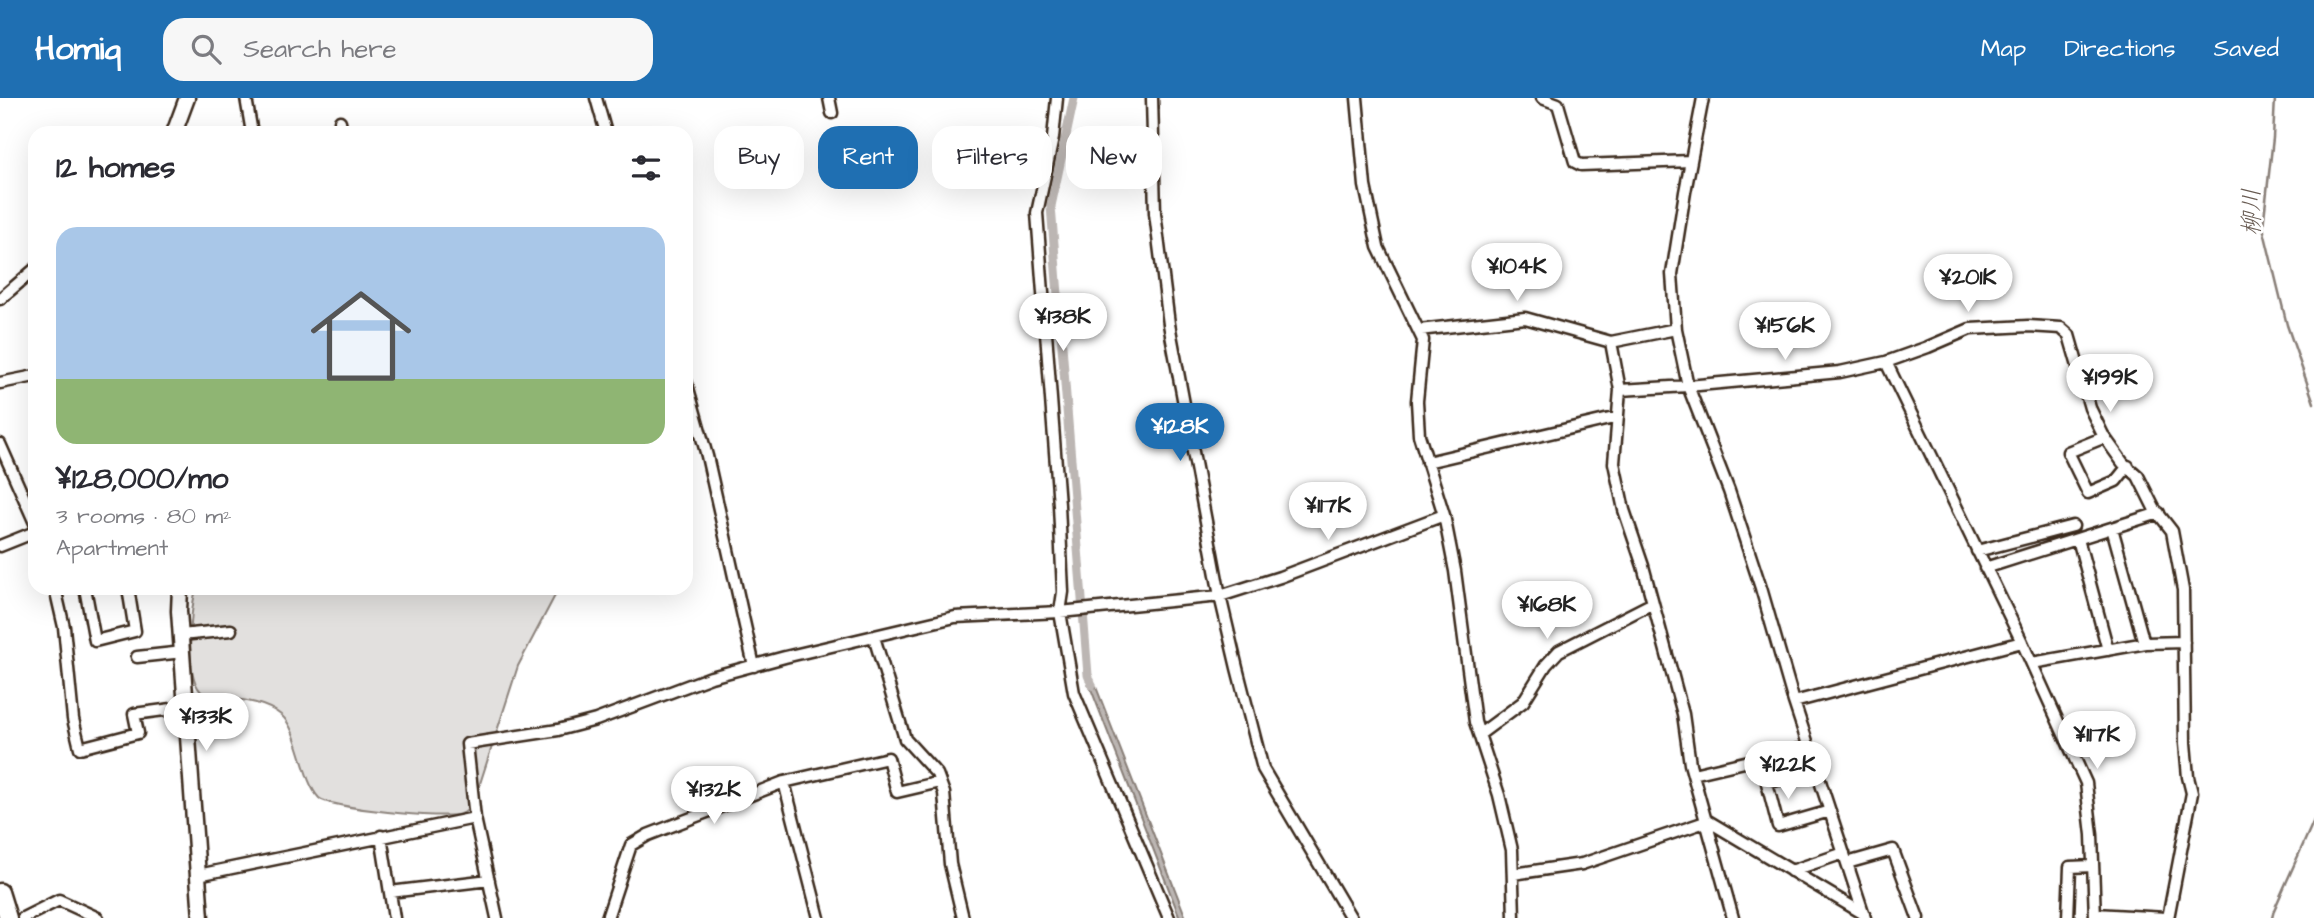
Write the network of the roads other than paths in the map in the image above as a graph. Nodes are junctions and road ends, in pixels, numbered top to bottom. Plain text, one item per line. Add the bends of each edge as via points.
1 (187, 98) edge
2 (246, 98) edge
3 (596, 98) edge
4 (829, 98) edge
5 (1056, 98) edge
6 (1152, 98) edge
7 (1357, 98) edge
8 (1542, 98) edge
9 (1703, 98) edge
10 (832, 113) dead end
11 (340, 121) dead end
12 (177, 126) edge
13 (251, 126) edge
14 (341, 126) edge
15 (604, 126) edge
16 (1691, 161) junction
17 (28, 275) edge
18 (0, 299) edge
19 (1676, 329) junction
20 (1419, 330) junction
21 (1611, 342) junction
22 (1886, 362) junction
23 (28, 377) edge
24 (0, 383) edge
25 (1688, 386) junction
26 (1620, 390) junction
27 (693, 406) edge
28 (1618, 417) junction
29 (2105, 437) junction
30 (0, 444) edge
31 (1427, 462) junction
32 (2128, 466) junction
33 (28, 507) edge
34 (2159, 513) junction
35 (1444, 515) junction
36 (2073, 526) dead end
37 (2112, 528) junction
38 (28, 535) edge
39 (2078, 539) junction
40 (0, 546) edge
41 (1977, 551) junction
42 (1985, 568) junction
43 (57, 595) edge
44 (86, 595) edge
45 (129, 595) edge
46 (180, 595) edge
47 (1220, 596) junction
48 (1653, 603) junction
49 (1060, 612) junction
50 (230, 630) dead end
51 (181, 635) junction
52 (874, 637) junction
53 (2022, 642) junction
54 (2184, 642) junction
55 (2144, 643) junction
56 (2108, 650) junction
57 (183, 652) junction
58 (137, 657) dead end
59 (2032, 663) junction
60 (754, 666) junction
61 (1794, 702) junction
62 (187, 707) junction
63 (1480, 734) junction
64 (1809, 747) junction
65 (1816, 769) junction
66 (1693, 774) junction
67 (784, 782) junction
68 (940, 782) junction
69 (1830, 811) junction
70 (475, 818) junction
71 (1707, 821) junction
72 (381, 836) junction
73 (1846, 858) junction
74 (2093, 866) junction
75 (1791, 871) junction
76 (1513, 874) junction
77 (198, 875) junction
78 (489, 880) junction
79 (0, 892) edge
80 (390, 892) junction
81 (2095, 916) edge
82 (1867, 917) edge
83 (8, 918) edge
84 (23, 918) edge
85 (98, 918) edge
86 (201, 918) edge
87 (394, 918) edge
88 (498, 918) edge
89 (607, 918) edge
90 (819, 918) edge
91 (963, 918) edge
92 (1169, 918) edge
93 (1351, 918) edge
94 (1514, 918) edge
95 (1733, 918) edge
96 (1918, 918) edge
97 (2068, 918) edge
98 (2167, 918) edge

1 - 12 street
2 - 13 street
3 - 15 street
4 - 10 street
5 - 49 street via 1053,138 1037,213 1059,505
6 - 47 street via 1155,213 1167,310
7 - 20 street via 1365,186 1378,247
8 - 16 street via 1558,104 1575,162 1581,165
9 - 16 street
11 - 14 street
16 - 19 street via 1672,274
17 - 18 street
19 - 21 street
19 - 25 street
20 - 21 street via 1525,317
20 - 31 street via 1424,347 1417,401 1419,435
21 - 26 street
22 - 25 street via 1840,372
22 - 29 street via 1970,329 2061,328 2069,335 2090,408
22 - 41 street
23 - 24 street
25 - 26 street
25 - 61 street via 1729,492
26 - 28 street
27 - 60 street
28 - 31 street
28 - 48 street via 1614,463 1623,510
29 - 32 street
29 - 32 street via 2068,453 2088,493 2116,481
30 - 33 street
31 - 35 street
32 - 34 street
34 - 37 street
34 - 54 street via 2172,531 2183,590
35 - 47 street
35 - 63 street
36 - 41 street
37 - 39 street
37 - 55 street
38 - 40 street
39 - 42 street
39 - 56 street
41 - 42 street
42 - 53 street
43 - 62 street via 80,748 138,733 134,714
44 - 45 street via 95,641 135,631
46 - 51 street
47 - 49 street
47 - 93 street via 1263,769
48 - 63 street via 1559,651 1523,702
48 - 66 street via 1683,713
49 - 52 street via 955,617
49 - 92 street via 1074,693
50 - 51 street
51 - 57 street
52 - 60 street
52 - 68 street via 905,739
53 - 59 street
53 - 61 street
54 - 55 street
54 - 98 street via 2185,743 2192,793
55 - 56 street
56 - 59 street
57 - 58 street
57 - 62 street
59 - 74 street via 2086,783
60 - 70 street via 596,720 467,744
61 - 64 street
62 - 77 street
63 - 76 street via 1512,850
64 - 65 street
64 - 66 street
65 - 69 street
65 - 69 street via 1767,783 1778,826
66 - 71 street
67 - 68 street via 888,758 897,792
67 - 89 street via 631,845
67 - 90 street
68 - 91 street via 950,864
69 - 73 street
70 - 72 street
70 - 78 street
71 - 75 street
71 - 76 street via 1582,864
71 - 95 street
72 - 77 street
72 - 80 street
73 - 75 street
73 - 82 street
73 - 96 street via 1893,850
74 - 81 street
74 - 97 street via 2070,867
75 - 82 street
76 - 94 street
77 - 86 street
78 - 80 street
78 - 88 street
79 - 83 main road
80 - 87 street
81 - 98 street
84 - 85 street via 59,900

